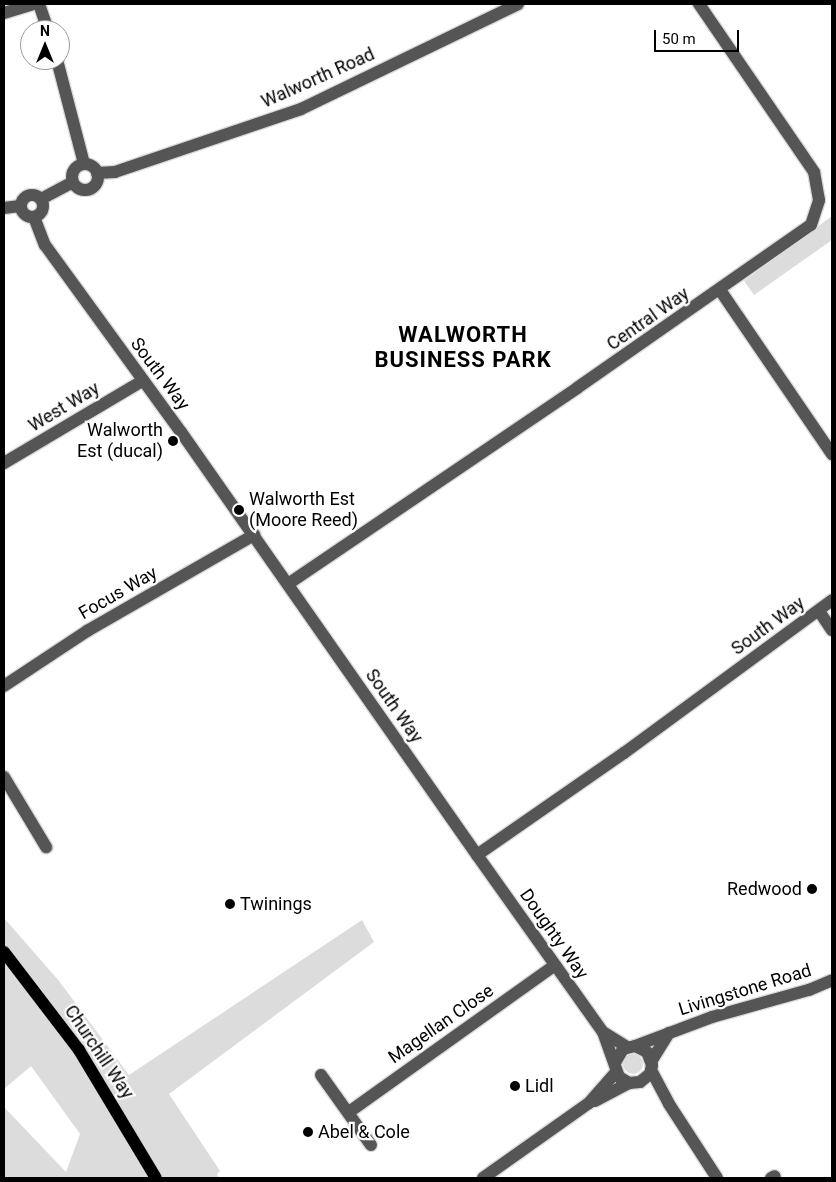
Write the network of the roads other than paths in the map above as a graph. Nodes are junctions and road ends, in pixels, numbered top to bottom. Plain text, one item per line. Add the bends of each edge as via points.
1 (33, 4) edge
2 (39, 4) edge
3 (518, 4) edge
4 (699, 4) edge
5 (4, 13) edge
6 (45, 20) edge
7 (60, 70) edge
8 (84, 164) junction
9 (97, 173) junction
10 (73, 182) junction
11 (41, 199) junction
12 (20, 206) junction
13 (4, 208) edge
14 (34, 217) junction
15 (720, 290) junction
16 (142, 381) junction
17 (832, 454) edge
18 (4, 463) edge
19 (254, 535) junction
20 (288, 584) junction
21 (832, 600) edge
22 (819, 611) junction
23 (832, 630) edge
24 (4, 686) edge
25 (4, 777) edge
26 (46, 847) dead end
27 (477, 855) junction
28 (4, 952) edge
29 (555, 965) junction
30 (832, 980) edge
31 (603, 1032) junction
32 (668, 1033) junction
33 (631, 1047) junction
34 (652, 1065) junction
35 (615, 1068) junction
36 (321, 1075) dead end
37 (635, 1083) junction
38 (588, 1103) junction
39 (669, 1104) junction
40 (348, 1112) junction
41 (371, 1145) dead end
42 (156, 1178) edge
43 (483, 1178) edge
44 (717, 1178) edge

1 - 5 street
2 - 6 street
3 - 9 street, Walworth Road via 301,109 115,172
4 - 15 street, Central Way via 814,172 818,185 817,213 811,225
7 - 8 street
8 - 9 street via 92,166
8 - 10 street via 74,170
9 - 10 street via 91,188 83,189
10 - 11 street
11 - 12 street via 34,195 26,196
11 - 14 street via 42,210
12 - 13 street
12 - 14 street via 23,214
14 - 16 street, South Way via 45,245
15 - 17 street
15 - 20 street, Central Way
16 - 18 street, West Way
16 - 19 street, South Way
19 - 20 street, South Way
19 - 24 street, Focus Way via 87,631
20 - 27 street, South Way
21 - 22 street, South Way
22 - 23 street
22 - 27 street, South Way
25 - 26 street
27 - 29 street, Doughty Way
28 - 42 main road, Churchill Way via 79,1050
29 - 31 street, Doughty Way
29 - 40 street, Magellan Close
30 - 32 street, Livingstone Road
31 - 33 street, Doughty Way
31 - 35 street, Doughty Way
32 - 33 street, Livingstone Road
32 - 34 street, Livingstone Road
33 - 34 street via 644,1049
33 - 35 street via 620,1052
34 - 37 street
34 - 39 street
35 - 37 street
35 - 38 street
36 - 40 street
37 - 38 street
37 - 39 street
38 - 43 street
39 - 44 street
40 - 41 street

